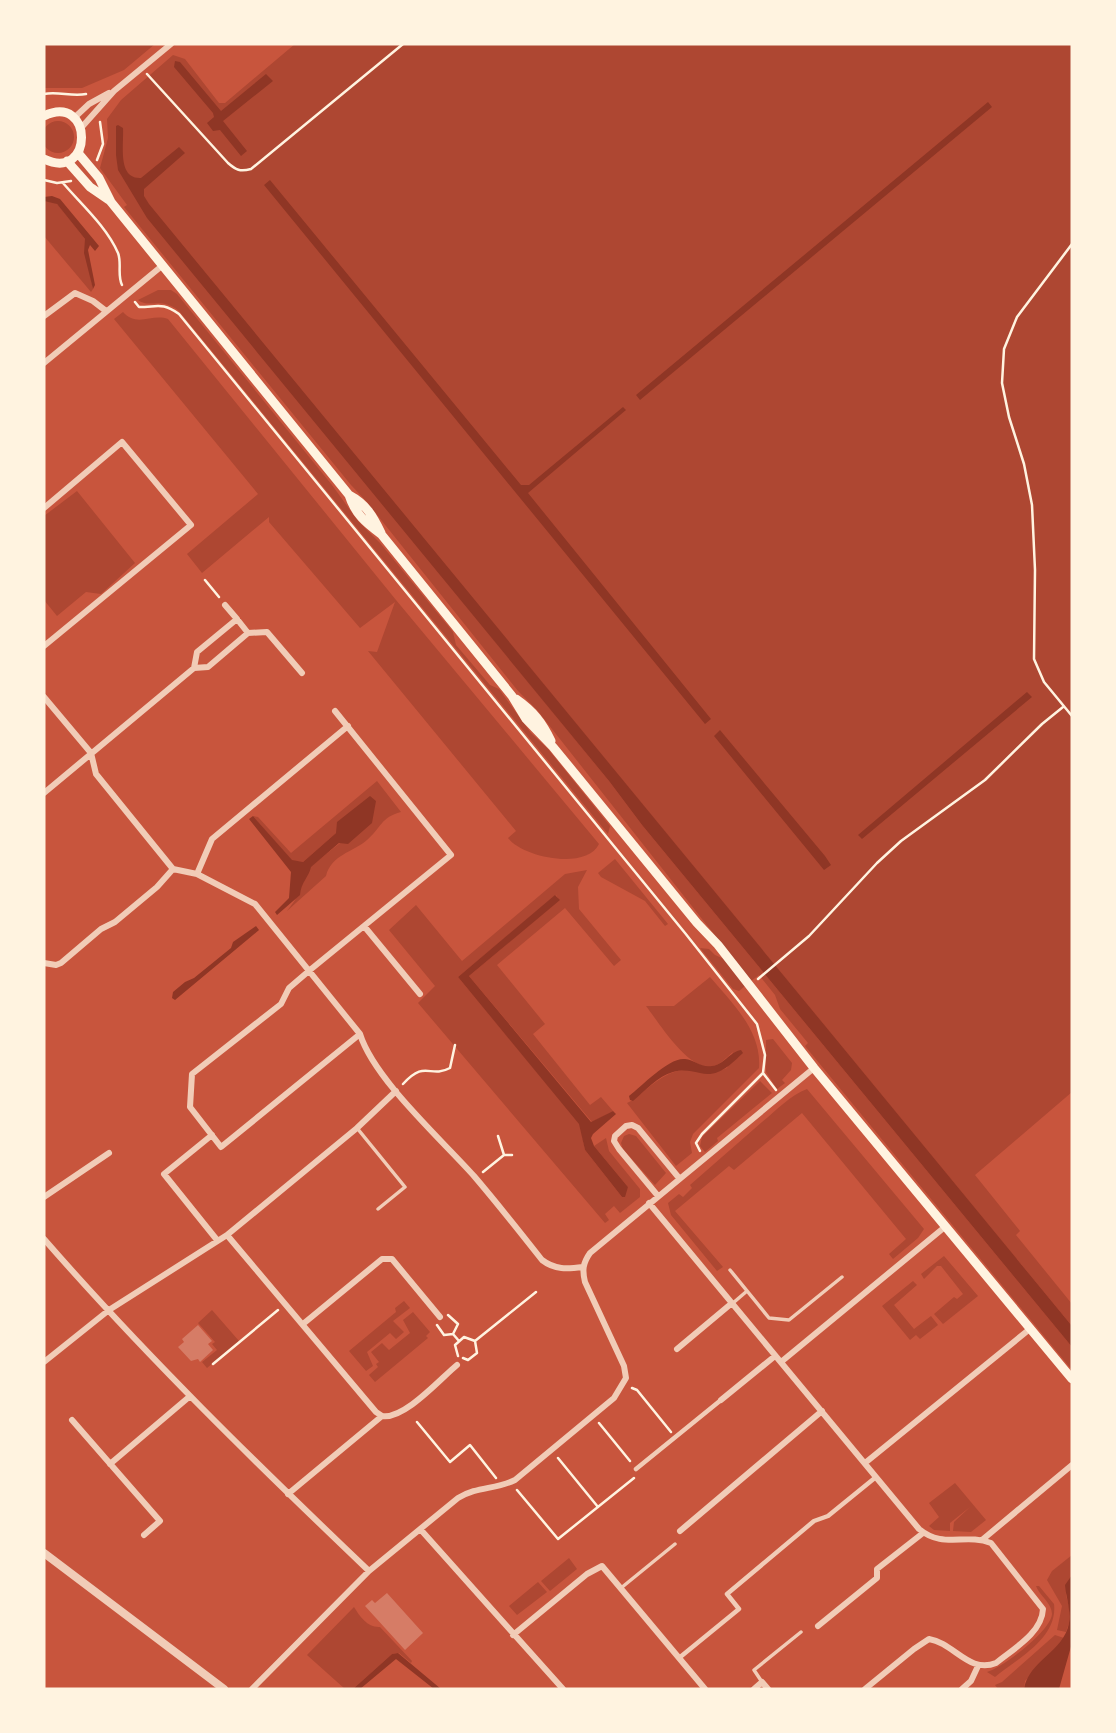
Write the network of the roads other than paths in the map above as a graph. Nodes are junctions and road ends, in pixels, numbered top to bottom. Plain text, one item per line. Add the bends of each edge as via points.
1 (171, 44) edge
2 (114, 91) junction
3 (44, 115) edge
4 (74, 118) junction
5 (81, 128) junction
6 (78, 153) junction
7 (44, 159) edge
8 (67, 161) junction
9 (111, 202) junction
10 (163, 265) junction
11 (106, 311) junction
12 (44, 316) edge
13 (44, 363) edge
14 (44, 508) edge
15 (225, 605) road end
16 (237, 619) junction
17 (248, 633) junction
18 (44, 646) edge
19 (194, 668) junction
20 (302, 673) dead end
21 (44, 696) edge
22 (335, 711) dead end
23 (348, 726) junction
24 (91, 753) junction
25 (44, 793) edge
26 (173, 869) junction
27 (197, 874) junction
28 (364, 926) junction
29 (44, 963) edge
30 (310, 970) junction
31 (420, 994) dead end
32 (360, 1034) junction
33 (814, 1068) junction
34 (396, 1091) junction
35 (357, 1128) junction
36 (212, 1135) junction
37 (109, 1153) dead end
38 (679, 1178) junction
39 (658, 1196) junction
40 (44, 1197) edge
41 (649, 1203) junction
42 (378, 1209) dead end
43 (946, 1226) junction
44 (227, 1235) junction
45 (44, 1239) edge
46 (217, 1240) junction
47 (583, 1267) junction
48 (730, 1269) dead end
49 (842, 1277) dead end
50 (747, 1291) junction
51 (732, 1303) junction
52 (108, 1310) junction
53 (440, 1317) road end
54 (303, 1324) junction
55 (1031, 1328) junction
56 (677, 1349) dead end
57 (775, 1356) junction
58 (44, 1362) edge
59 (781, 1362) junction
60 (457, 1365) dead end
61 (1072, 1379) edge
62 (189, 1397) junction
63 (722, 1400) joint
64 (822, 1411) junction
65 (382, 1416) junction
66 (72, 1420) dead end
67 (865, 1463) junction
68 (110, 1464) junction
69 (1072, 1465) edge
70 (636, 1469) road end
71 (876, 1477) junction
72 (288, 1494) junction
73 (421, 1530) junction
74 (680, 1531) dead end
75 (923, 1533) junction
76 (144, 1535) dead end
77 (982, 1540) junction
78 (675, 1544) dead end
79 (44, 1553) edge
80 (369, 1571) junction
81 (621, 1588) junction
82 (818, 1626) dead end
83 (801, 1632) dead end
84 (513, 1634) junction
85 (679, 1658) junction
86 (978, 1666) junction
87 (762, 1682) junction
88 (224, 1689) edge
89 (252, 1689) edge
90 (563, 1689) edge
91 (705, 1689) edge
92 (754, 1689) edge
93 (768, 1689) edge
94 (865, 1689) edge
95 (962, 1689) edge

1 - 2 street
2 - 4 street
2 - 5 street
3 - 4 main road via 63,112
4 - 5 main road
5 - 6 main road
6 - 8 main road
6 - 9 main road
7 - 8 main road
8 - 9 main road
9 - 10 main road
10 - 11 street
10 - 33 main road via 349,495 372,514 381,534 526,719 718,945
11 - 12 street via 75,293
11 - 13 street
14 - 18 street via 122,442 191,525
15 - 16 street
16 - 17 street
16 - 19 street via 197,652
17 - 19 street via 208,667
17 - 20 street via 267,632
19 - 24 street
21 - 24 street
22 - 23 street
23 - 27 street via 212,839
23 - 28 street via 451,855
24 - 25 street
24 - 26 street via 96,774
26 - 27 street
26 - 29 street via 123,916 61,963
27 - 30 street via 255,904
28 - 30 street
28 - 31 street
30 - 32 street
30 - 36 street via 289,988 281,1004 192,1074 190,1107
32 - 34 street via 365,1049
32 - 36 street via 221,1147
33 - 38 street
33 - 43 main road
34 - 35 street
34 - 47 street via 547,1263 565,1269
35 - 42 lane via 405,1187
35 - 44 street
36 - 46 street via 164,1174
37 - 40 street
38 - 39 street
38 - 39 street via 638,1128 626,1126 614,1141
39 - 41 street
41 - 47 street via 590,1252
41 - 51 street
43 - 55 main road
43 - 59 street
44 - 46 street
44 - 54 street
45 - 52 street
46 - 52 street
47 - 73 street via 585,1282 624,1366 626,1378 614,1398 511,1482 473,1489
48 - 50 lane
49 - 50 lane via 789,1320 769,1318
50 - 51 lane
51 - 56 street
51 - 57 street
52 - 58 street
52 - 62 street
53 - 54 street via 392,1259 382,1259
54 - 65 street
55 - 61 main road
55 - 67 street
57 - 59 street
57 - 63 street
59 - 64 street
60 - 65 street via 405,1410 390,1418
62 - 68 street
62 - 72 street
63 - 70 street
64 - 67 street
64 - 74 street
65 - 72 street
66 - 68 street
67 - 71 street
68 - 76 street via 160,1521
69 - 77 street
71 - 75 street
71 - 85 street via 828,1516 814,1521 727,1594 738,1609
72 - 80 street
73 - 80 street
73 - 84 street
75 - 77 street via 942,1540
75 - 82 street via 877,1569 877,1578
77 - 86 street via 991,1543 1043,1609 1036,1629 996,1663
78 - 81 lane
79 - 88 street
80 - 89 street
81 - 84 street via 602,1566
81 - 85 street
83 - 87 lane via 754,1670
84 - 90 street
85 - 91 street
86 - 94 street via 941,1641 929,1639
86 - 95 street
87 - 92 street
87 - 93 street

